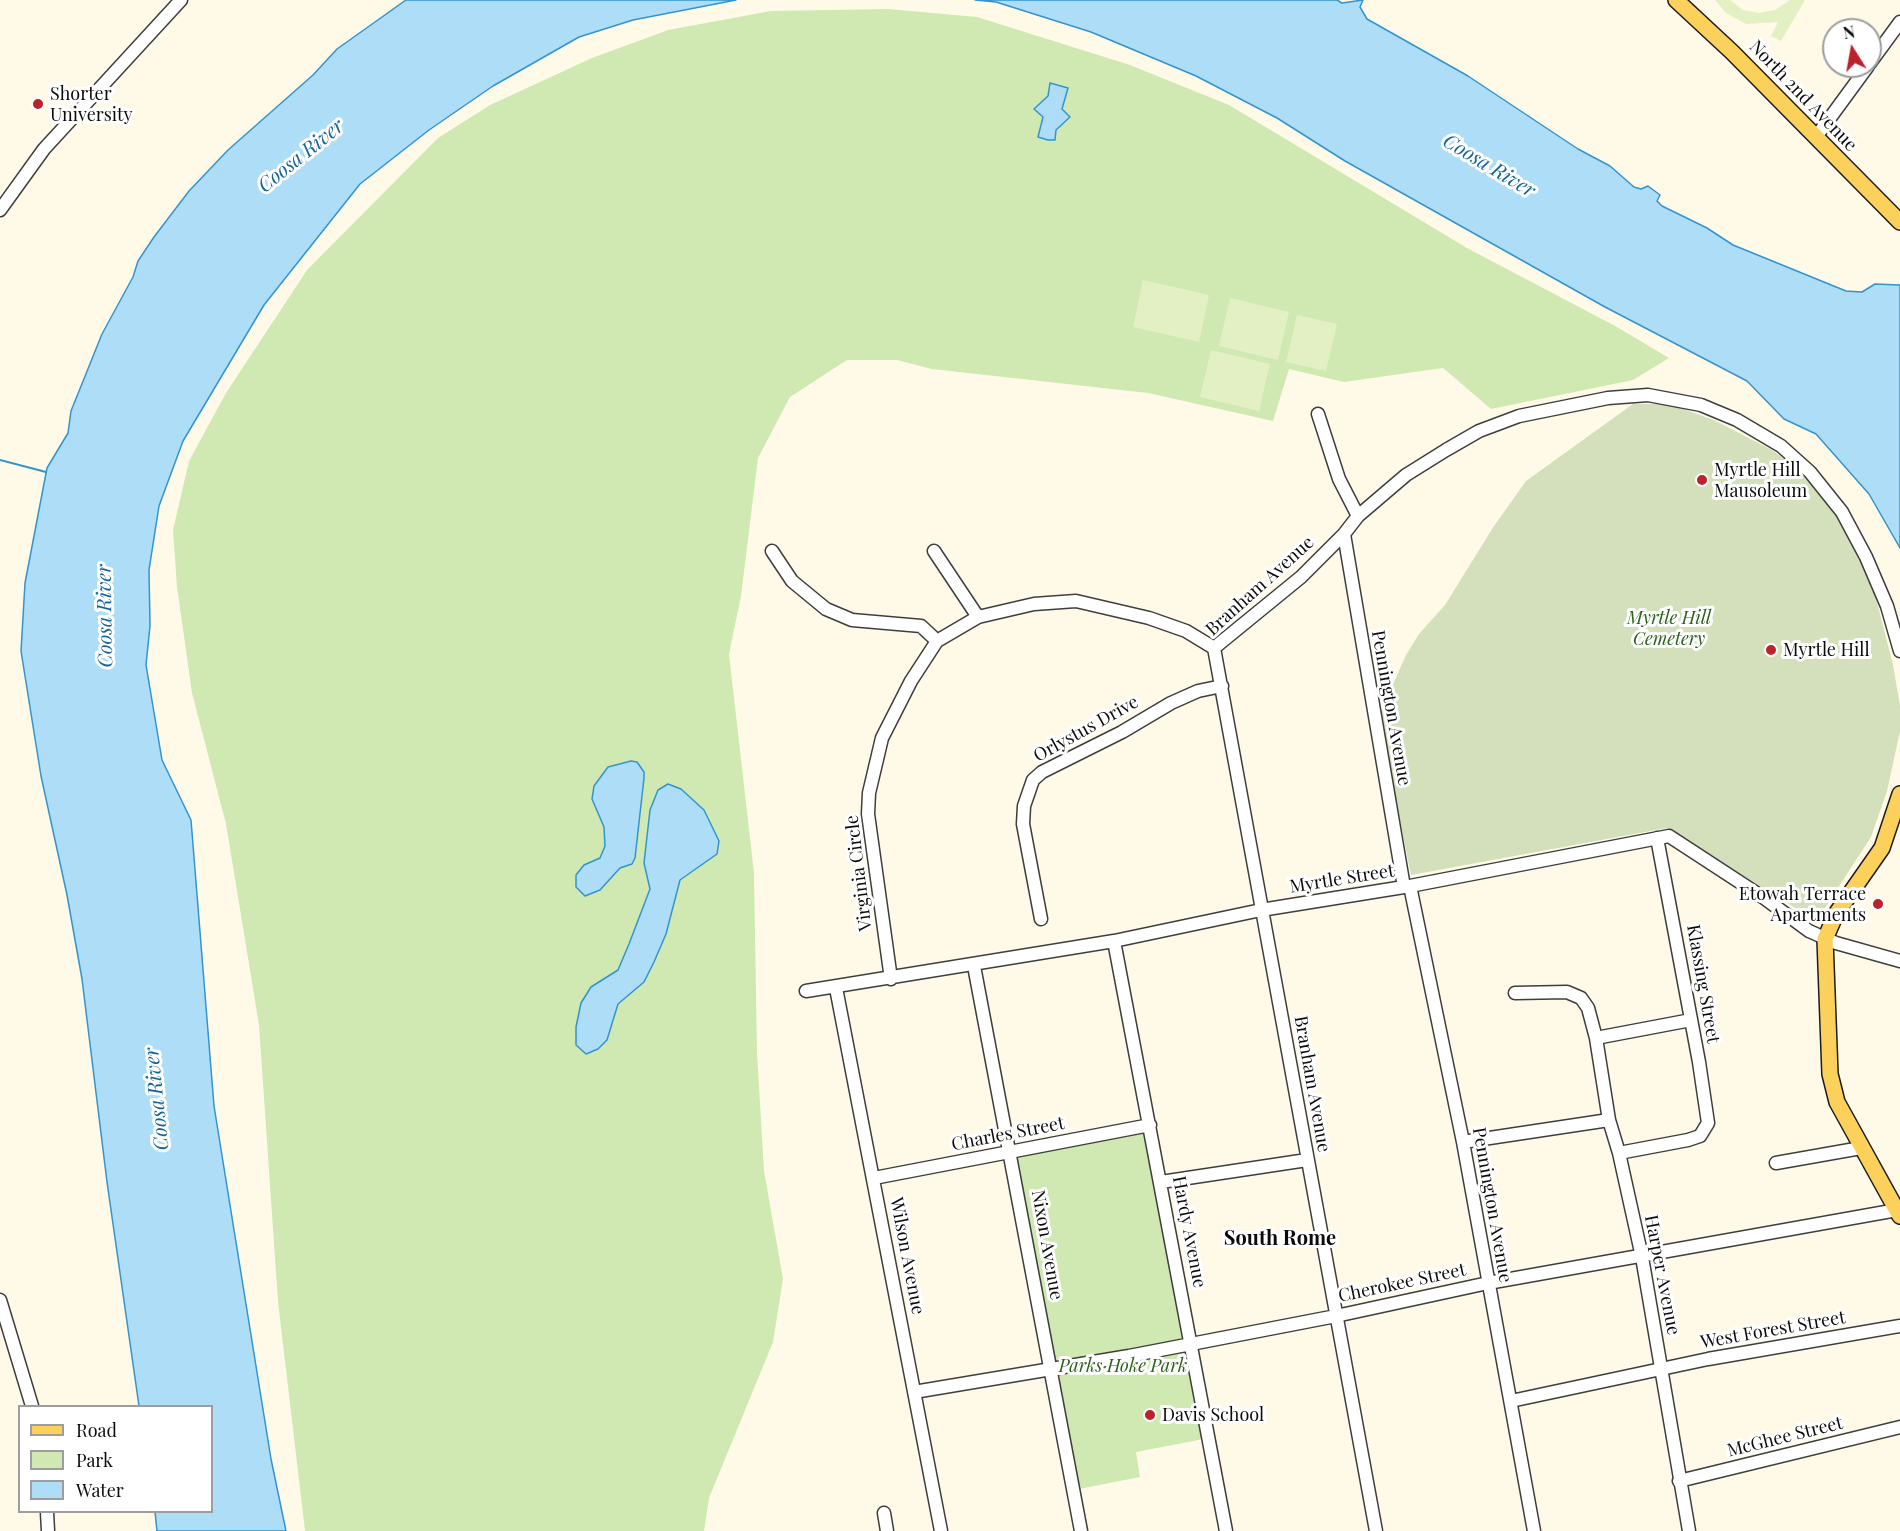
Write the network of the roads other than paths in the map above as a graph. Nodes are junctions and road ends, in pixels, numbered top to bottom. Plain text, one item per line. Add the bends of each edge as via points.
1 (181, 0) edge
2 (1676, 0) edge
3 (1900, 22) edge
4 (1882, 47) edge
5 (1859, 78) edge
6 (1816, 137) junction
7 (0, 210) edge
8 (1900, 222) edge
9 (1318, 414) dead end
10 (1358, 516) junction
11 (1344, 534) junction
12 (772, 551) dead end
13 (934, 551) dead end
14 (978, 617) junction
15 (937, 641) junction
16 (1214, 648) junction
17 (1900, 651) edge
18 (1222, 686) junction
19 (1900, 794) edge
20 (1657, 838) junction
21 (1407, 886) junction
22 (1261, 910) junction
23 (1041, 919) dead end
24 (1826, 939) junction
25 (1114, 941) junction
26 (1900, 961) edge
27 (974, 966) junction
28 (891, 979) junction
29 (836, 988) junction
30 (806, 992) dead end
31 (1515, 993) dead end
32 (1691, 1020) junction
33 (1595, 1033) junction
34 (1609, 1120) junction
35 (1150, 1125) junction
36 (1463, 1142) junction
37 (1861, 1148) junction
38 (1012, 1151) junction
39 (1619, 1154) junction
40 (1307, 1160) junction
41 (1776, 1163) dead end
42 (874, 1178) junction
43 (1161, 1182) junction
44 (1899, 1213) edge
45 (1642, 1257) junction
46 (1488, 1283) junction
47 (0, 1300) edge
48 (1336, 1316) junction
49 (1900, 1326) edge
50 (1191, 1343) junction
51 (1051, 1369) junction
52 (1661, 1370) junction
53 (914, 1392) junction
54 (1511, 1401) junction
55 (31, 1405) edge
56 (1900, 1427) edge
57 (1679, 1481) junction
58 (47, 1513) edge
59 (884, 1513) dead end
60 (48, 1531) edge
61 (887, 1531) edge
62 (941, 1531) edge
63 (1081, 1531) edge
64 (1226, 1531) edge
65 (1377, 1531) edge
66 (1534, 1531) edge
67 (1689, 1531) edge

1 - 7 street via 44,149
2 - 6 main road, North 2nd Avenue
3 - 4 street
5 - 6 street
6 - 8 main road, North 2nd Avenue
9 - 10 street via 1339,479
10 - 11 street, Branham Avenue
10 - 17 street, Branham Avenue via 1406,475 1436,456 1479,431 1519,416 1638,395 1693,403 1760,432 1801,463 1827,491 1866,557 1887,606
11 - 16 street, Branham Avenue via 1301,577
11 - 21 street, Pennington Avenue
12 - 15 street via 792,581 826,609 852,620 921,626
13 - 14 street
14 - 15 street, Virginia Circle
14 - 16 street, Virginia Circle via 1034,604 1076,601 1149,618 1186,631
15 - 28 street, Virginia Circle via 882,738 869,793 868,814
16 - 18 street, Branham Avenue
18 - 22 street, Branham Avenue
18 - 23 street, Orlystus Drive via 1171,703 1033,780 1027,793 1023,825
19 - 24 main road via 1882,848 1836,914
20 - 21 street, Myrtle Street
20 - 24 street, Myrtle Street via 1669,836
20 - 32 street, Klassing Street
21 - 22 street, Myrtle Street
21 - 36 street, Pennington Avenue
22 - 25 street, Myrtle Street
22 - 40 street, Branham Avenue
24 - 26 street, Myrtle Street
24 - 37 main road via 1830,1074 1837,1101
25 - 27 street, Myrtle Street
25 - 35 street, Hardy Avenue
27 - 28 street, Myrtle Street
27 - 38 street, Nixon Avenue
28 - 29 street, Myrtle Street
29 - 30 street, Myrtle Street
29 - 42 street, Wilson Avenue
31 - 33 street, Harper Avenue via 1567,992 1581,998
32 - 33 street
32 - 39 street, Klassing Street via 1708,1123 1700,1136
33 - 34 street, Harper Avenue
34 - 36 street
34 - 39 street, Harper Avenue
35 - 38 street, Charles Street
35 - 43 street, Hardy Avenue
36 - 46 street, Pennington Avenue
37 - 41 street
37 - 44 main road
38 - 42 street, Charles Street
38 - 51 street, Nixon Avenue
39 - 45 street, Harper Avenue
40 - 43 street
40 - 48 street, Branham Avenue
42 - 53 street, Wilson Avenue
43 - 50 street, Hardy Avenue
44 - 45 street, Cherokee Street
45 - 46 street, Cherokee Street
45 - 52 street, Harper Avenue
46 - 48 street, Cherokee Street
46 - 54 street, Pennington Avenue
47 - 55 street
48 - 50 street, Cherokee Street
48 - 65 street, Branham Avenue
49 - 52 street, West Forest Street
50 - 51 street, Cherokee Street
50 - 64 street, Hardy Avenue
51 - 53 street, Cherokee Street
51 - 63 street, Nixon Avenue
52 - 54 street, West Forest Street
52 - 57 street, Harper Avenue
53 - 62 street, Wilson Avenue
54 - 66 street, Pennington Avenue
56 - 57 street, McGhee Street
57 - 67 street, Harper Avenue
58 - 60 street
59 - 61 street

